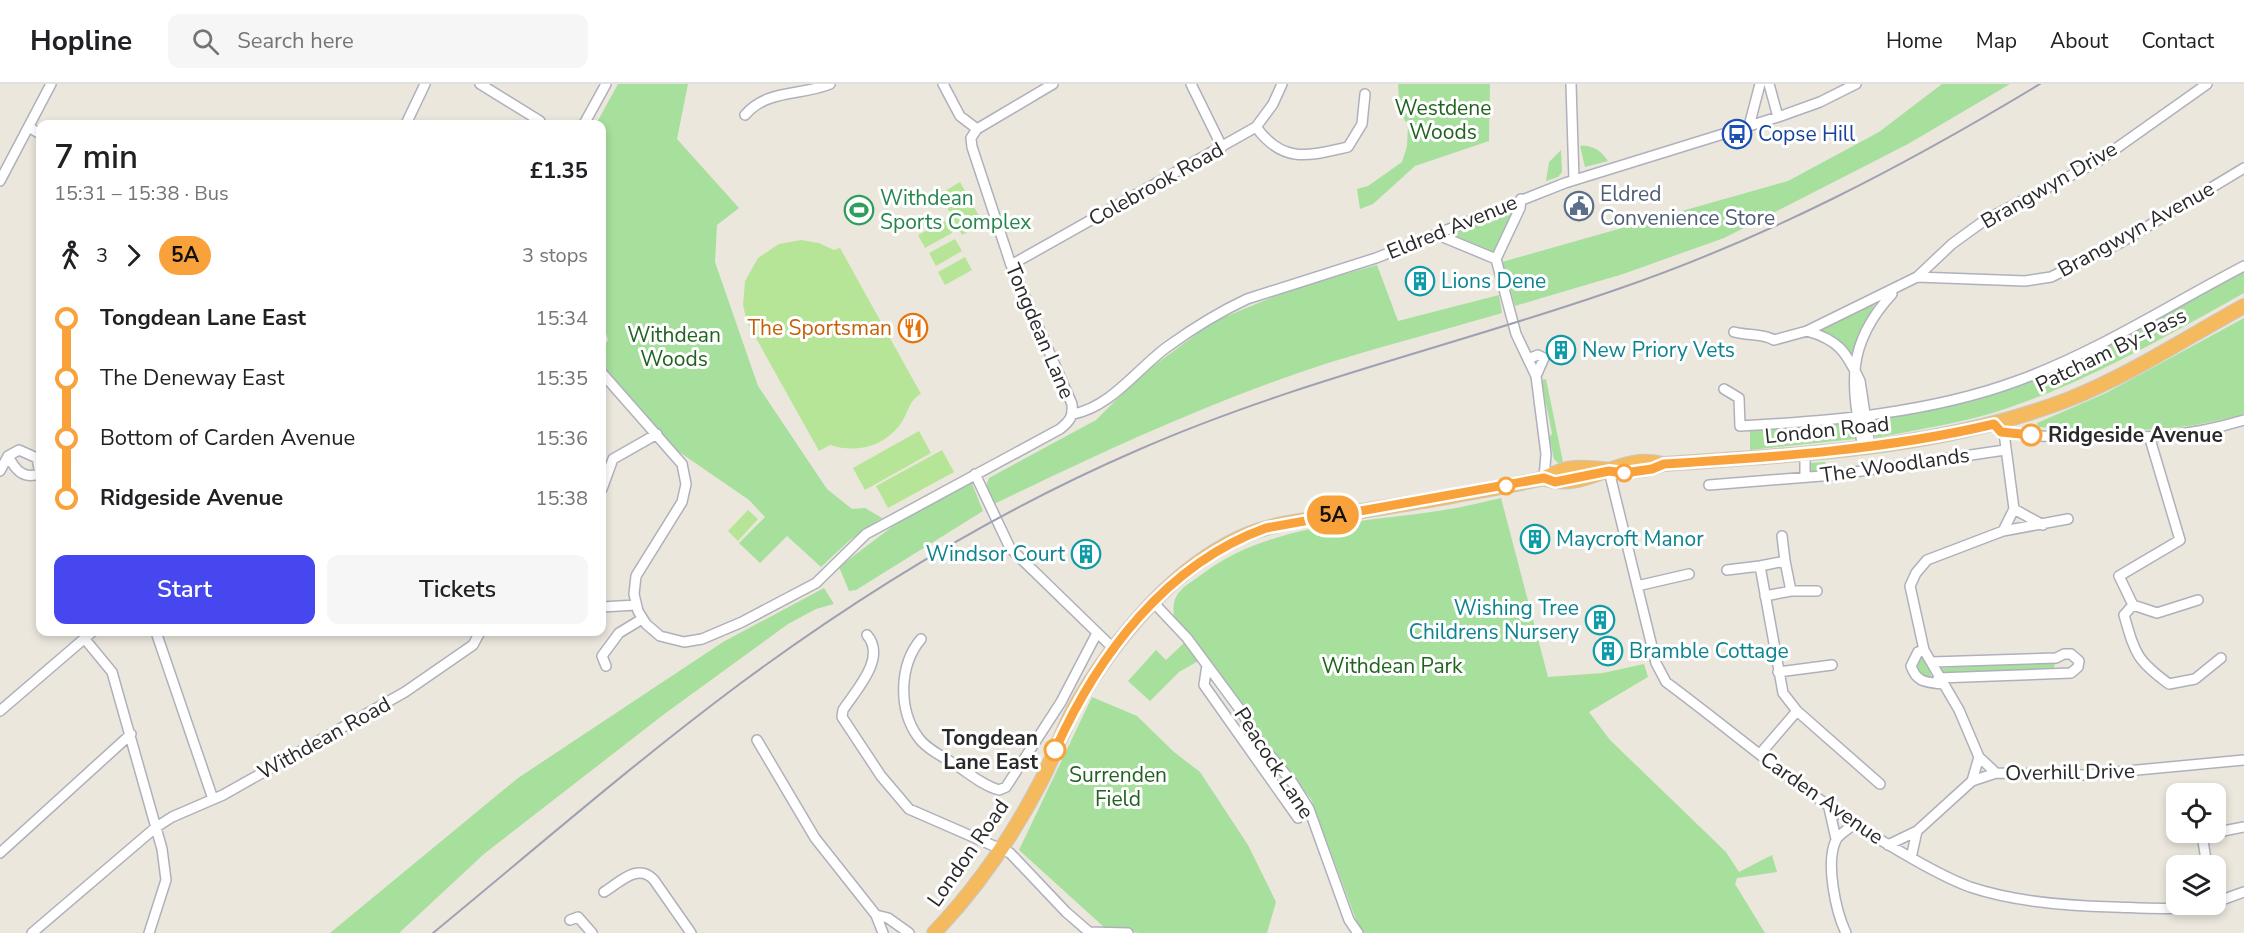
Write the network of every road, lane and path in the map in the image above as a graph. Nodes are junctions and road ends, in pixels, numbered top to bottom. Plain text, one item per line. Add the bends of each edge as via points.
1 (51, 84) edge
2 (425, 84) edge
3 (480, 84) edge
4 (606, 84) edge
5 (830, 84) edge
6 (944, 84) edge
7 (1053, 84) edge
8 (1191, 84) edge
9 (1282, 84) edge
10 (1760, 84) edge
11 (1769, 84) edge
12 (1856, 84) edge
13 (2207, 84) edge
14 (1571, 85) edge
15 (1365, 93) dead end
16 (745, 115) dead end
17 (1778, 117) junction
18 (408, 120) edge
19 (539, 120) edge
20 (586, 120) edge
21 (1749, 126) junction
22 (29, 127) junction
23 (1256, 127) junction
24 (977, 129) junction
25 (36, 131) edge
26 (1222, 147) junction
27 (2244, 168) edge
28 (1574, 180) junction
29 (0, 181) edge
30 (1521, 199) junction
31 (1438, 235) junction
32 (1496, 259) junction
33 (1011, 265) junction
34 (2244, 266) edge
35 (1917, 277) junction
36 (1895, 290) junction
37 (2244, 306) edge
38 (1807, 331) junction
39 (1734, 332) dead end
40 (1856, 371) junction
41 (606, 377) edge
42 (1724, 389) dead end
43 (1073, 414) junction
44 (1861, 415) junction
45 (2244, 420) edge
46 (1999, 429) junction
47 (657, 434) junction
48 (2150, 439) junction
49 (1866, 448) junction
50 (2005, 450) junction
51 (4, 454) edge
52 (1546, 454) junction
53 (1805, 455) junction
54 (36, 458) edge
55 (0, 471) edge
56 (1559, 471) junction
57 (1609, 471) junction
58 (977, 473) junction
59 (36, 475) edge
60 (1805, 476) junction
61 (606, 478) edge
62 (1544, 478) junction
63 (1709, 485) dead end
64 (2014, 508) junction
65 (2068, 519) dead end
66 (2043, 525) junction
67 (2003, 531) junction
68 (1782, 536) dead end
69 (1785, 561) junction
70 (1760, 566) junction
71 (1726, 570) dead end
72 (1689, 574) dead end
73 (1637, 586) junction
74 (1791, 591) junction
75 (1817, 591) dead end
76 (1765, 596) junction
77 (2198, 600) dead end
78 (1153, 602) junction
79 (636, 604) junction
80 (2133, 606) junction
81 (606, 607) edge
82 (642, 619) junction
83 (1097, 633) junction
84 (867, 635) dead end
85 (87, 636) edge
86 (157, 636) edge
87 (478, 636) edge
88 (84, 638) junction
89 (921, 639) dead end
90 (1113, 648) junction
91 (1924, 650) junction
92 (2056, 658) junction
93 (2221, 658) dead end
94 (1932, 662) junction
95 (1969, 662) junction
96 (1207, 665) junction
97 (1832, 665) dead end
98 (606, 666) dead end
99 (1778, 672) junction
100 (2058, 673) junction
101 (1970, 676) junction
102 (1940, 681) junction
103 (0, 711) edge
104 (1797, 711) junction
105 (131, 734) junction
106 (757, 740) dead end
107 (1760, 754) junction
108 (1979, 758) junction
109 (2244, 760) edge
110 (1996, 773) junction
111 (1972, 781) junction
112 (1880, 784) dead end
113 (213, 799) junction
114 (1828, 807) junction
115 (1298, 818) dead end
116 (1854, 824) junction
117 (2244, 827) edge
118 (155, 828) junction
119 (1917, 831) junction
120 (1836, 839) junction
121 (1888, 845) junction
122 (1001, 847) junction
123 (0, 853) edge
124 (2205, 855) edge
125 (1911, 858) junction
126 (604, 892) dead end
127 (2244, 892) edge
128 (2226, 898) edge
129 (2166, 908) edge
130 (876, 915) junction
131 (570, 920) dead end
132 (32, 933) edge
133 (149, 933) edge
134 (592, 933) edge
135 (691, 933) edge
136 (883, 933) edge
137 (909, 933) edge
138 (934, 933) edge
139 (1128, 933) edge
140 (1358, 933) edge
141 (1846, 933) edge

1 - 22 street
2 - 18 street
3 - 19 street
4 - 20 street
5 - 16 street via 772,96 754,104
6 - 24 street via 960,116
7 - 24 street
8 - 26 street
9 - 23 street, Colebrook Road
10 - 21 street
11 - 17 street
12 - 17 street, Eldred Avenue
13 - 35 street, Brangwyn Drive via 2097,162 1985,220
14 - 28 street
15 - 23 street via 1362,124 1348,147 1290,154 1274,147
17 - 21 street, Eldred Avenue
21 - 28 street, Eldred Avenue
22 - 25 street
22 - 29 street
23 - 26 street, Colebrook Road
24 - 33 street, Tongdean Lane via 971,138 972,147
26 - 33 street, Colebrook Road
27 - 35 street, Brangwyn Avenue via 2120,243 2051,277 2014,281
28 - 30 street, Eldred Avenue
30 - 31 street, Eldred Avenue
30 - 32 street
31 - 32 street
31 - 43 street, Eldred Avenue via 1228,308 1168,347 1090,411
32 - 52 street via 1516,334 1536,376
33 - 43 street, Tongdean Lane
34 - 44 street via 2103,343 2016,382 1958,398
35 - 36 street, Brangwyn Drive
36 - 38 street, Brangwyn Drive
36 - 40 street, Brangwyn Drive via 1873,315 1861,337
37 - 46 highway, Patcham By-Pass via 2069,399
38 - 39 street, Brangwyn Drive via 1774,339 1765,334
38 - 40 street via 1839,345
40 - 44 street, Brangwyn Drive via 1852,388
41 - 47 street
42 - 44 street via 1739,398 1740,426
43 - 58 street, Tongdean Lane via 1060,429
44 - 49 street, Brangwyn Drive
45 - 48 street via 2220,428
46 - 48 street
46 - 49 highway, London Road
46 - 50 street
47 - 61 street via 613,459
47 - 79 street via 682,464 686,484 682,502 636,576
48 - 80 street via 2180,540 2119,576
49 - 53 highway, London Road
50 - 60 street, The Woodlands
50 - 64 street
51 - 54 street via 19,450
51 - 55 street
51 - 59 street via 17,471 30,477
52 - 56 street
52 - 62 street
53 - 57 highway, London Road via 1664,464 1624,473
53 - 60 street, The Woodlands
56 - 57 highway, London Road via 1598,466
56 - 62 highway, London Road
57 - 62 highway, London Road via 1555,482
57 - 73 street, Carden Avenue
58 - 82 street via 866,534 816,583 702,639 668,639
58 - 83 street via 1010,548
60 - 63 street
62 - 78 highway, London Road via 1266,528 1216,550
64 - 66 street
64 - 67 street
65 - 66 street
66 - 67 street
67 - 91 street via 1958,547 1939,549 1916,573 1910,586
68 - 69 street
69 - 70 street
69 - 74 street
70 - 71 street
70 - 76 street
72 - 73 street
73 - 107 street, Carden Avenue via 1656,663 1666,682
74 - 75 street
74 - 76 street
76 - 99 street
77 - 80 street via 2157,613
78 - 90 highway, London Road
78 - 96 street, Peacock Lane
79 - 81 street
79 - 82 street
80 - 93 street via 2124,615 2134,653 2169,684 2195,680
82 - 98 street via 619,633 602,656
83 - 89 street via 1040,735 1006,787 999,790 964,771 918,737 904,705 904,673 913,648
83 - 90 street
84 - 122 street via 875,647 874,660 843,710 843,720 880,776 909,809
85 - 88 street
86 - 113 street
87 - 113 street, Withdean Road via 473,645 405,692
88 - 103 street
88 - 105 street via 111,672
90 - 122 highway, London Road via 1074,710 1041,783
91 - 94 street
91 - 102 street via 1917,652 1911,666 1915,677 1923,683
92 - 95 street
92 - 100 street
92 - 100 street via 2071,654 2079,662 2071,673
94 - 95 street
94 - 102 street
95 - 101 street
96 - 115 street, Peacock Lane via 1204,685
96 - 140 street, Peacock Lane via 1309,809 1349,921
97 - 99 street
99 - 104 street via 1783,693
100 - 101 street
101 - 102 street
102 - 108 street via 1959,710
104 - 107 street
104 - 112 street
105 - 118 street
105 - 123 street
106 - 130 street via 815,838
107 - 114 street, Carden Avenue
108 - 110 street
108 - 111 street
109 - 110 street, Overhill Drive via 2084,775
110 - 111 street, Overhill Drive
111 - 119 street, Overhill Drive
113 - 118 street, Withdean Road
114 - 116 street, Carden Avenue
114 - 120 street
116 - 120 street
116 - 121 street, Carden Avenue
117 - 124 street via 2208,834 2203,841
118 - 132 street, Withdean Road
118 - 133 street via 166,880
119 - 121 street, Overhill Drive
119 - 125 street
120 - 141 street via 1832,885
121 - 125 street, Carden Avenue
122 - 138 highway, London Road via 959,906
122 - 139 street via 1089,932
125 - 129 street, Carden Avenue via 1970,887 2038,902
126 - 135 street via 634,873 645,873
127 - 128 street
130 - 136 street
130 - 137 street via 888,918
131 - 134 street via 578,917

